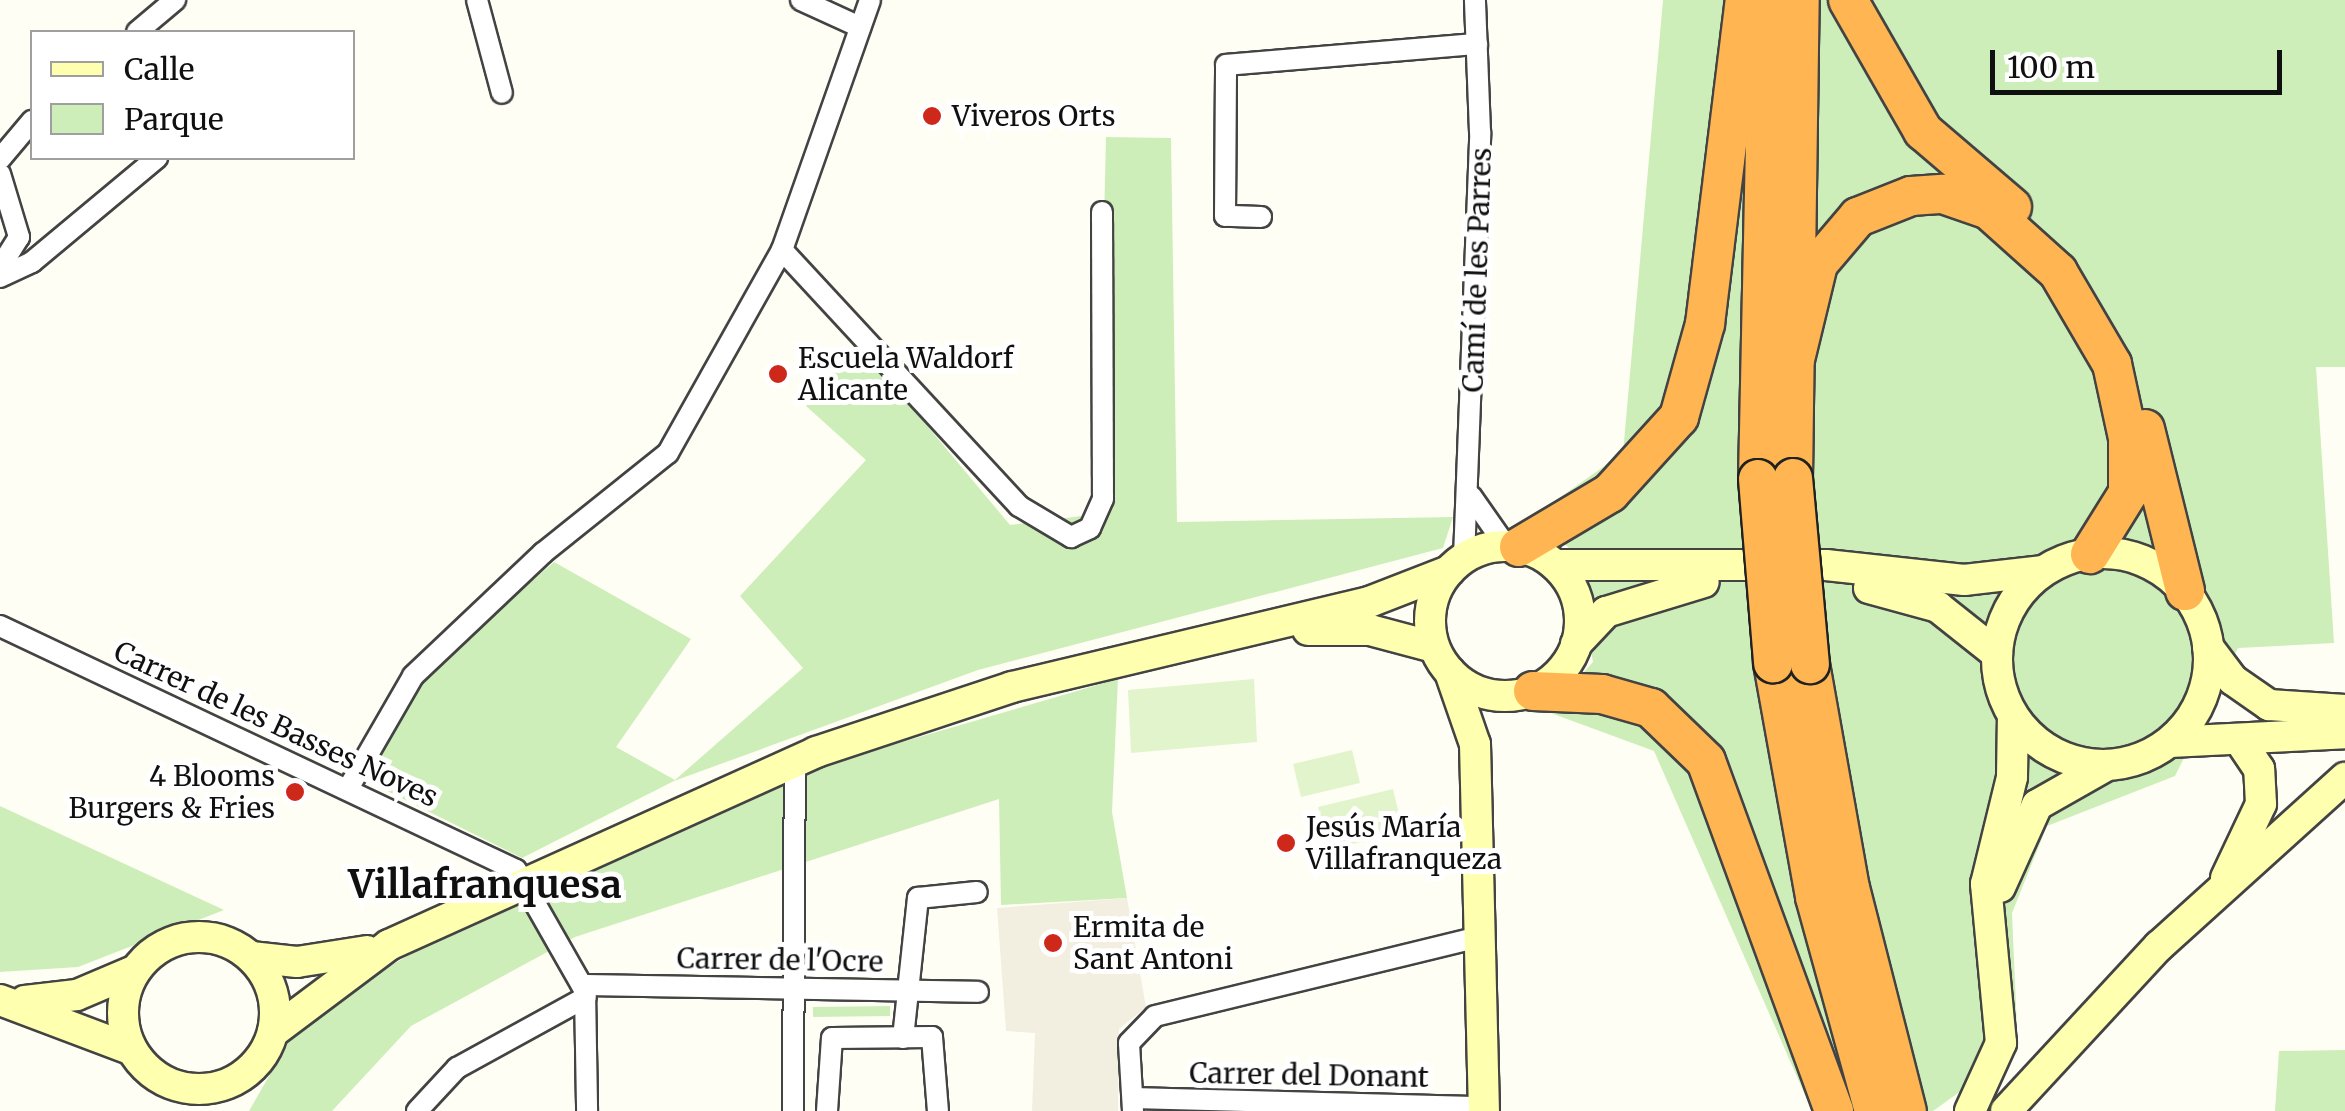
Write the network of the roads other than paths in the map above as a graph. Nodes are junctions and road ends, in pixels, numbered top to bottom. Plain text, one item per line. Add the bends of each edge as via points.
1 (175, 0) edge
2 (477, 0) edge
3 (801, 0) edge
4 (870, 0) edge
5 (1475, 0) edge
6 (1745, 0) edge
7 (1768, 0) edge
8 (1800, 0) edge
9 (1848, 0) edge
10 (860, 26) junction
11 (139, 30) edge
12 (1477, 44) junction
13 (502, 93) dead end
14 (30, 123) edge
15 (0, 159) edge
16 (155, 160) edge
17 (0, 174) edge
18 (1102, 212) dead end
19 (1261, 217) dead end
20 (782, 250) junction
21 (0, 267) edge
22 (0, 278) edge
23 (1791, 376) junction
24 (1776, 479) junction
25 (1471, 496) junction
26 (1513, 546) junction
27 (2090, 554) junction
28 (1456, 564) junction
29 (1556, 565) junction
30 (2043, 571) junction
31 (2185, 592) junction
32 (0, 626) edge
33 (1250, 630) junction
34 (1576, 644) junction
35 (2208, 647) junction
36 (1997, 654) junction
37 (1442, 660) junction
38 (1522, 694) junction
39 (2345, 710) edge
40 (2013, 716) junction
41 (2345, 733) edge
42 (2240, 741) junction
43 (2170, 742) junction
44 (1475, 744) junction
45 (795, 760) junction
46 (2108, 766) junction
47 (2345, 778) edge
48 (349, 787) junction
49 (524, 879) junction
50 (2220, 890) junction
51 (977, 892) dead end
52 (1995, 920) junction
53 (1479, 937) junction
54 (389, 946) junction
55 (251, 957) junction
56 (136, 970) junction
57 (796, 988) junction
58 (584, 991) junction
59 (906, 992) junction
60 (978, 992) dead end
61 (6, 1001) edge
62 (273, 1032) junction
63 (902, 1038) junction
64 (2001, 1042) junction
65 (132, 1050) junction
66 (2052, 1064) junction
67 (242, 1076) junction
68 (175, 1086) junction
69 (1133, 1104) edge
70 (1889, 1108) edge
71 (2020, 1108) edge
72 (1484, 1109) edge
73 (196, 1111) edge
74 (233, 1111) edge
75 (417, 1111) edge
76 (587, 1111) edge
77 (793, 1111) edge
78 (827, 1111) edge
79 (938, 1111) edge
80 (1834, 1111) edge
81 (1970, 1111) edge

1 - 11 street
2 - 13 street
3 - 10 street
4 - 10 street
5 - 12 street, Camí de les Parres
6 - 26 highway via 1705,324 1678,417 1622,483
7 - 24 highway
8 - 23 highway
9 - 31 highway via 1923,131 2072,265 2105,316 2135,381
10 - 20 street
12 - 19 street via 1226,65 1226,216
12 - 25 street, Camí de les Parres
14 - 15 street
16 - 22 street via 32,262
17 - 21 street via 19,237
18 - 20 street via 1103,500 1090,528 1072,538 1019,506
20 - 48 street via 668,453 544,552 412,676
23 - 24 highway
23 - 27 highway via 1818,264 1858,217 1911,196 1942,194 1989,210 2058,272 2112,364 2128,438 2128,493
24 - 70 highway, bridge via 1815,896
25 - 26 street
25 - 28 street, Camí de les Parres
26 - 28 main road
26 - 29 main road
27 - 30 main road
27 - 31 main road via 2142,560
28 - 33 main road
28 - 37 main road via 1431,607
29 - 30 main road via 1622,572 1826,565 1964,580
29 - 34 main road via 1575,594
30 - 36 main road via 2010,607
31 - 35 main road
32 - 48 street, Carrer de les Basses Noves
33 - 37 main road via 1370,630
33 - 45 main road via 1012,686
34 - 36 main road via 1606,612 1639,598 1782,576 1916,598
34 - 38 main road via 1560,672
35 - 39 main road via 2232,680 2269,704
35 - 43 main road via 2197,710
36 - 40 main road
37 - 38 main road via 1477,691
37 - 44 main road
38 - 44 main road via 1492,708
38 - 80 highway via 1602,694 1651,708 1706,761
40 - 46 main road via 2044,748
40 - 52 main road via 2012,777 1989,847
41 - 42 main road
42 - 43 main road
42 - 50 main road via 2259,769 2261,804
43 - 46 main road
44 - 53 main road
45 - 49 main road
45 - 57 street
46 - 52 main road via 2077,774 2030,816 2010,850
47 - 50 main road
48 - 49 street, Carrer de les Basses Noves via 505,861
49 - 54 main road
49 - 58 street
50 - 66 main road
51 - 59 street via 918,898
52 - 64 main road
53 - 69 street via 1155,1016 1131,1033
53 - 72 main road
54 - 55 main road via 315,961
54 - 62 main road
55 - 56 main road via 223,940 190,937
55 - 62 main road via 270,984
56 - 61 main road via 78,995
56 - 65 main road via 122,1009
57 - 58 street, Carrer de l'Ocre
57 - 59 street, Carrer de l'Ocre
57 - 77 street
58 - 75 street, Carrer de l'Ocre via 457,1068
58 - 76 street
59 - 60 street, Carrer de l'Ocre
59 - 63 street
61 - 65 main road
62 - 67 main road
63 - 78 street via 832,1038
63 - 79 street via 932,1037
64 - 66 main road via 2021,1060
64 - 81 main road
65 - 68 main road
66 - 71 main road
67 - 68 main road via 210,1089
67 - 74 main road
68 - 73 main road
69 - 72 street, Carrer del Donant

